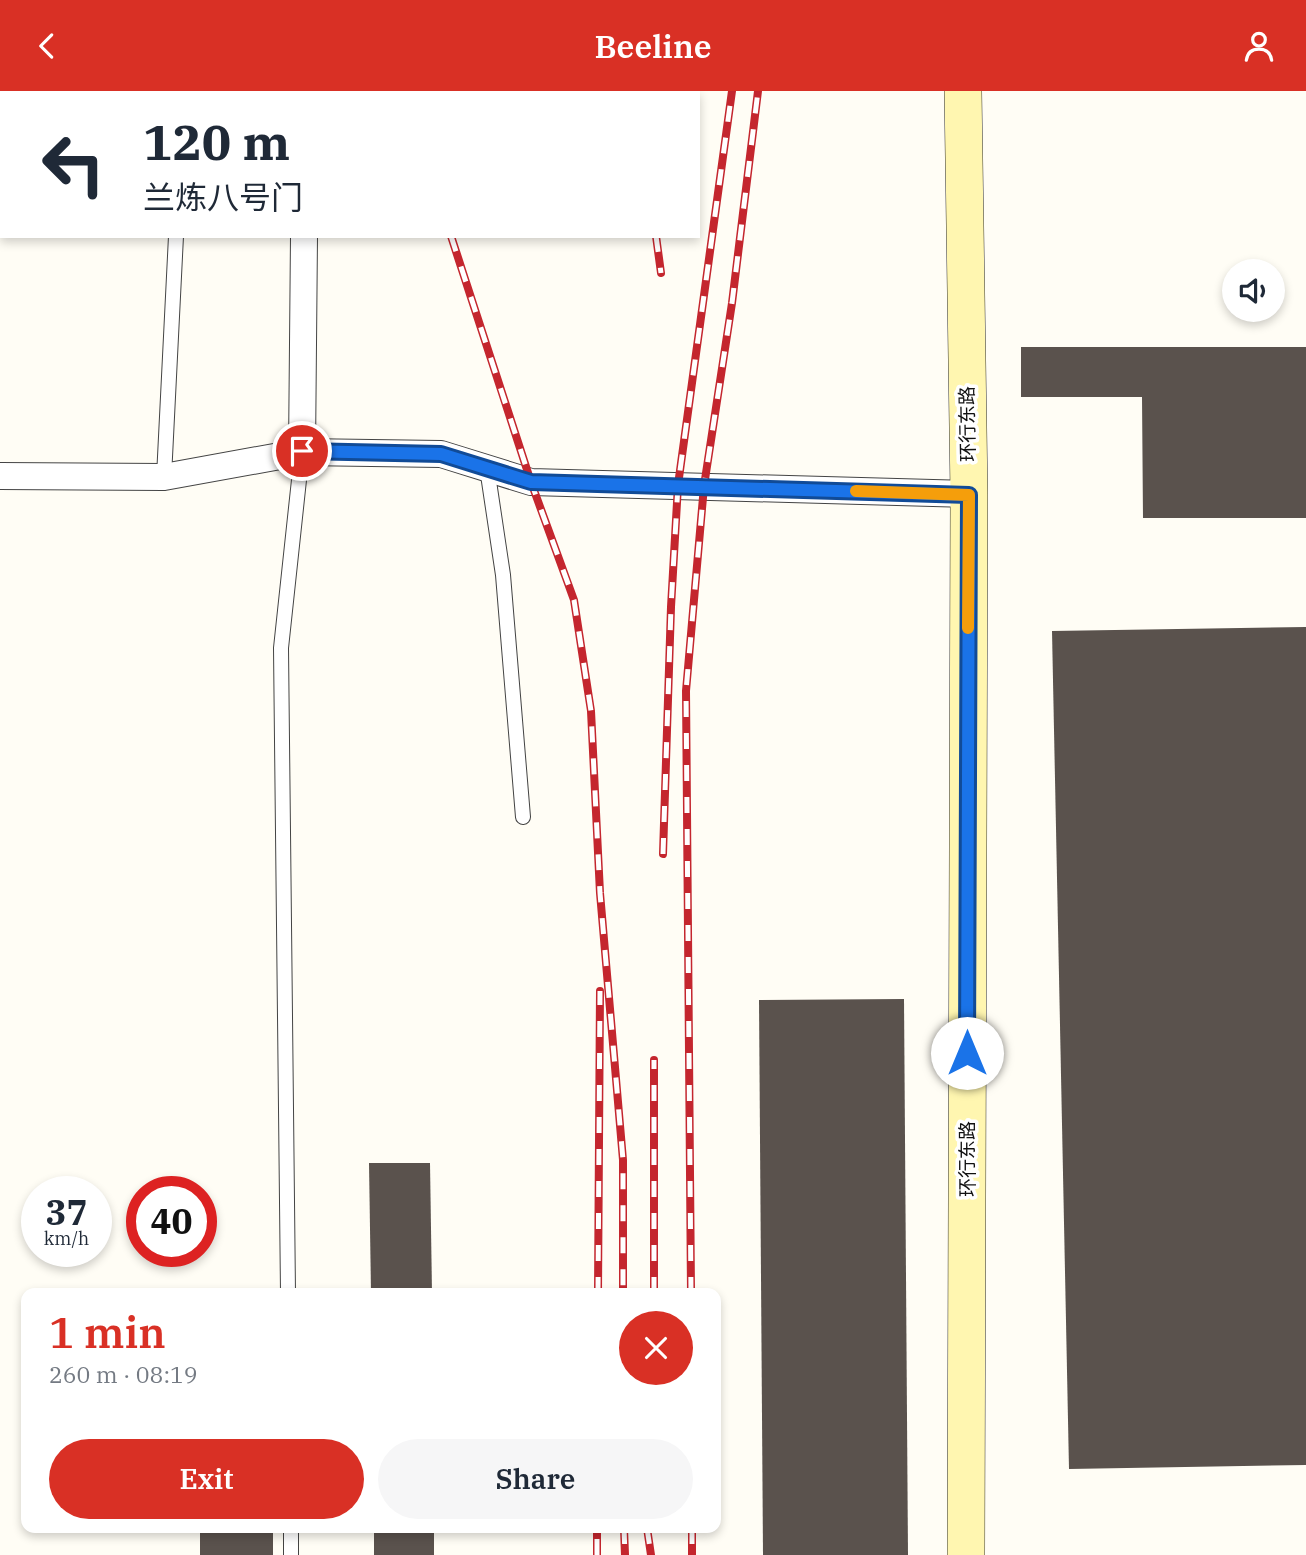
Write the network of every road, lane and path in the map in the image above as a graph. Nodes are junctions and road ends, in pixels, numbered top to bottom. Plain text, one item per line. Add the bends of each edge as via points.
1 (964, 91) edge
2 (176, 238) edge
3 (304, 238) edge
4 (302, 451) junction
5 (487, 468) junction
6 (0, 476) edge
7 (164, 477) junction
8 (969, 495) junction
9 (523, 817) dead end
10 (288, 1288) edge
11 (291, 1533) edge
12 (291, 1555) edge
13 (966, 1555) edge

1 - 8 street, 环行东路
2 - 7 lane
3 - 4 street
4 - 5 street via 441,454
4 - 7 street
4 - 10 lane via 281,648
5 - 8 street via 531,482
5 - 9 lane via 503,575
6 - 7 street
8 - 13 street, 环行东路
11 - 12 lane

